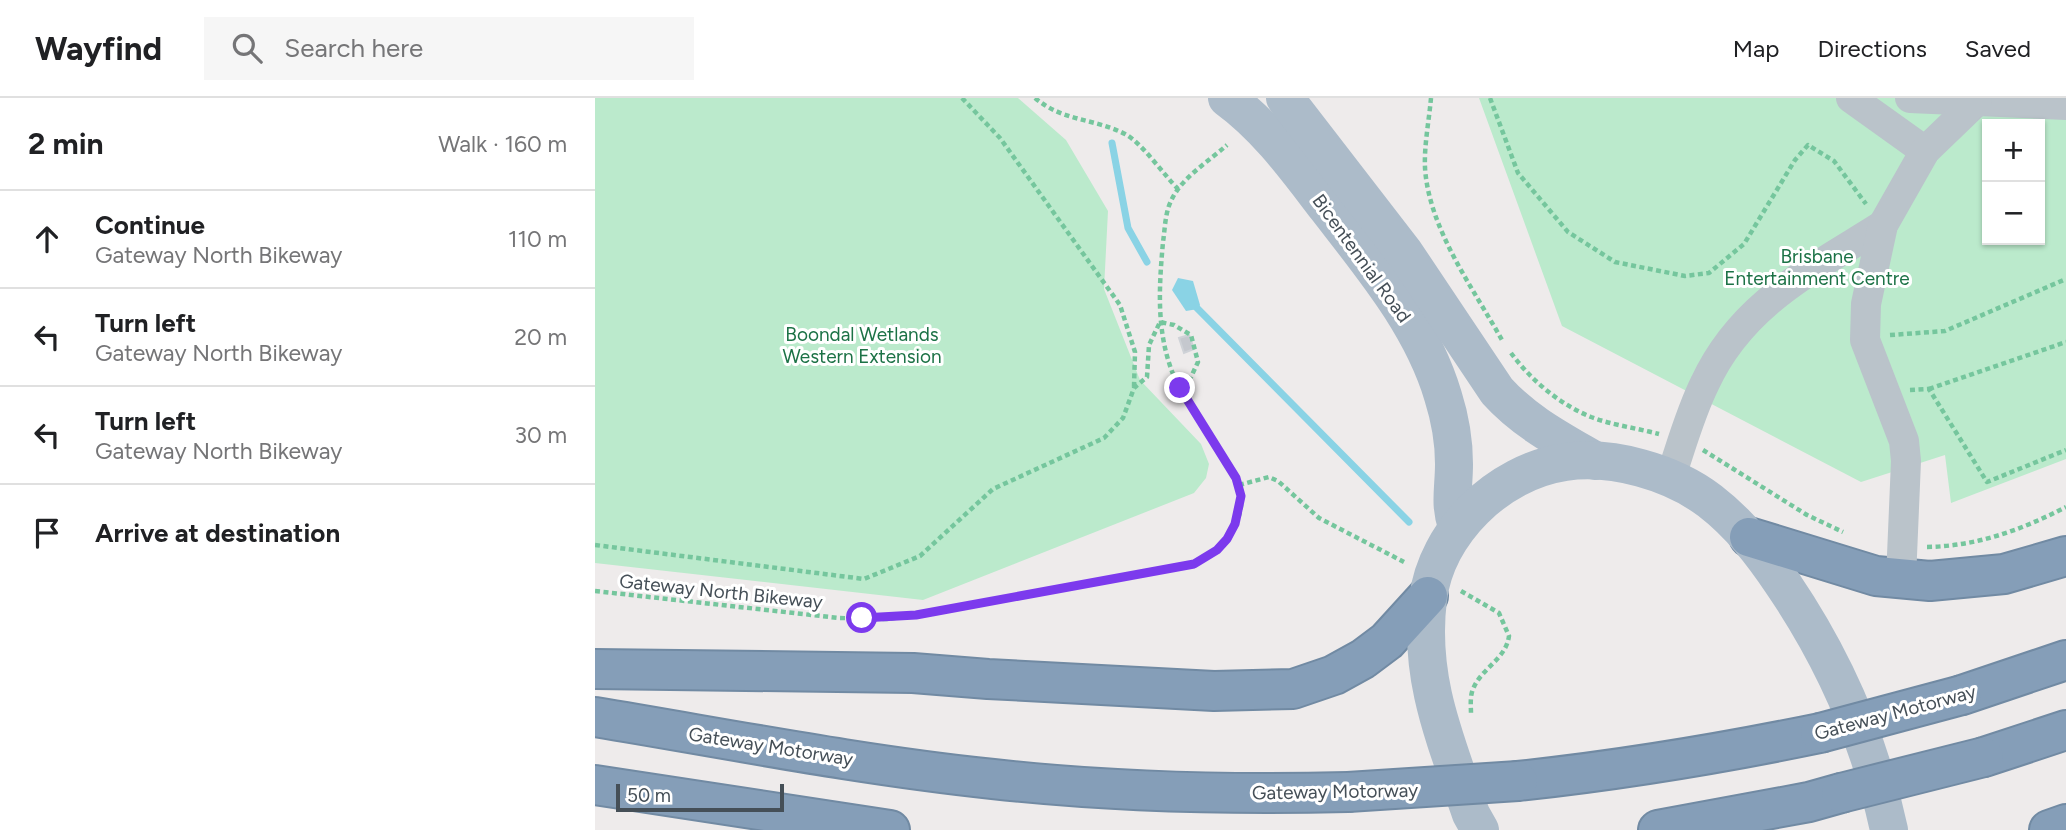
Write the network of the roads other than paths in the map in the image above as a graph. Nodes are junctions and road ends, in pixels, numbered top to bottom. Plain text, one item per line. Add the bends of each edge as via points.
1 (1227, 98) edge
2 (1285, 98) edge
3 (1851, 98) edge
4 (1910, 98) edge
5 (1977, 101) junction
6 (2066, 105) edge
7 (1925, 151) junction
8 (1883, 225) junction
9 (1597, 461) junction
10 (1670, 479) junction
11 (1457, 527) junction
12 (1749, 537) junction
13 (2066, 556) edge
14 (1901, 579) junction
15 (1444, 594) junction
16 (2066, 660) edge
17 (595, 669) edge
18 (595, 717) edge
19 (2066, 730) edge
20 (595, 785) edge
21 (2066, 824) edge
22 (890, 830) edge
23 (1480, 830) edge
24 (1658, 830) edge
25 (1889, 830) edge
26 (2049, 830) edge

1 - 11 main road, Bicentennial Road via 1263,128 1299,172 1375,269 1409,322 1443,396 1452,435 1451,508
2 - 9 main road, Bicentennial Road via 1404,252 1497,391 1540,428
3 - 7 lane
4 - 5 lane
5 - 6 lane
5 - 7 lane
7 - 8 lane
8 - 10 lane via 1790,284 1730,339 1705,383
8 - 14 lane via 1866,304 1865,340 1904,441
9 - 10 main road
9 - 11 main road via 1567,461 1531,472 1500,488
10 - 12 main road via 1709,500
11 - 15 main road via 1440,556
12 - 14 highway via 1842,567
12 - 25 main road via 1805,616 1836,671 1868,749
13 - 14 highway via 2004,574
15 - 17 highway via 1363,659 1293,689 1214,691 913,673
15 - 23 main road via 1426,658 1430,688
16 - 18 highway, Gateway Motorway, bridge via 1962,695 1727,752 1518,781 1348,792 1135,791 993,779
19 - 24 highway, bridge via 1984,757 1809,802
20 - 22 highway
21 - 26 highway

